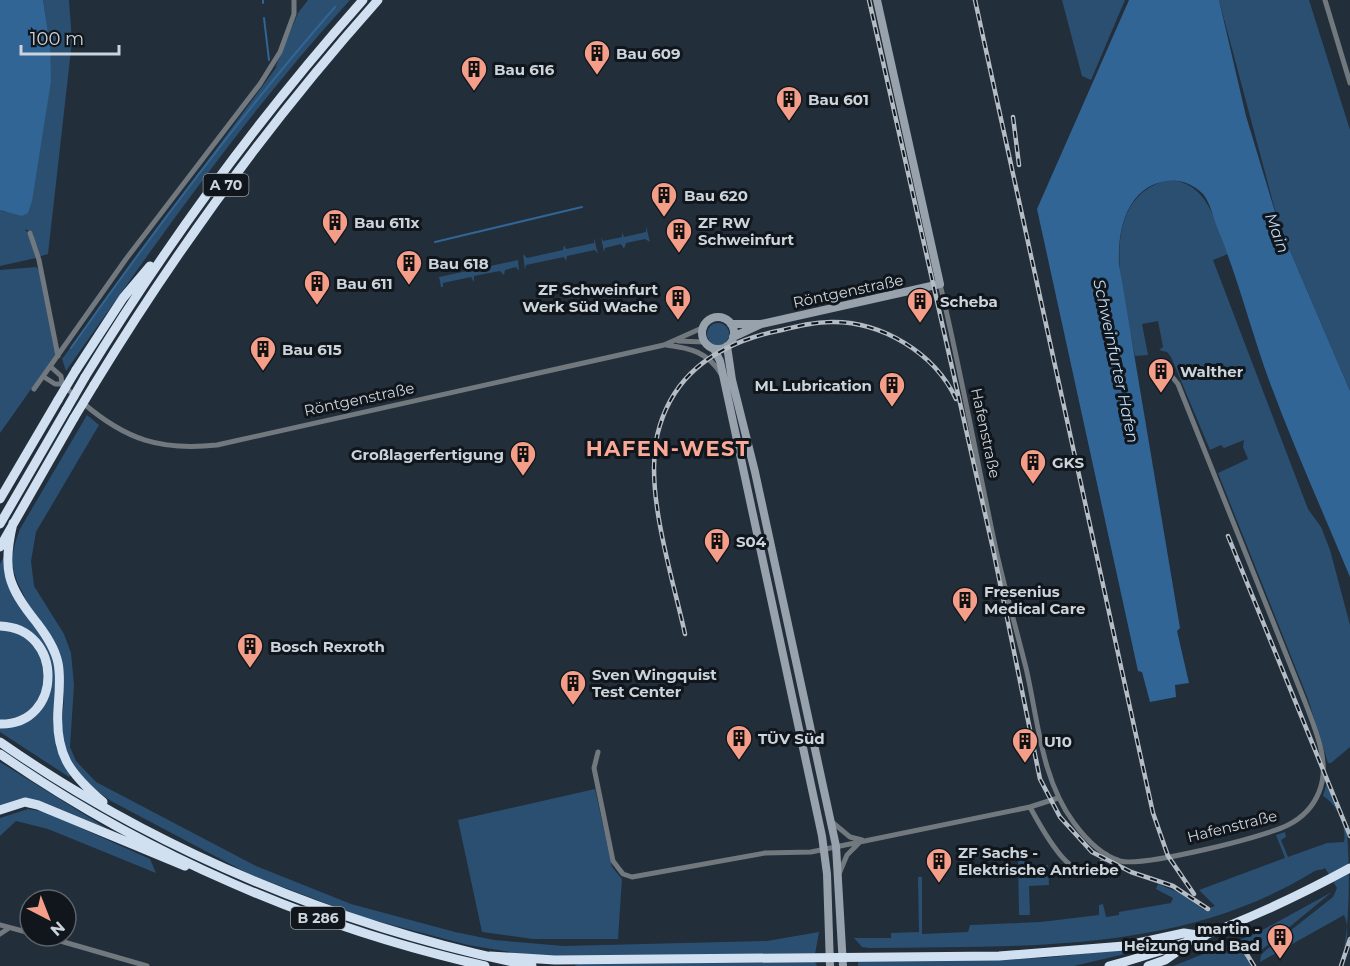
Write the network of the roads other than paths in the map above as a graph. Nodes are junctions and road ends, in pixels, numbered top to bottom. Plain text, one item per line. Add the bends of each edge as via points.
1 (294, 0) edge
2 (363, 0) edge
3 (378, 0) edge
4 (877, 0) edge
5 (1325, 0) edge
6 (1347, 66) edge
7 (1350, 83) edge
8 (30, 233) dead end
9 (171, 244) junction
10 (940, 284) junction
11 (731, 324) junction
12 (761, 324) junction
13 (702, 328) junction
14 (733, 337) junction
15 (676, 341) junction
16 (704, 342) junction
17 (664, 345) junction
18 (727, 346) junction
19 (714, 349) junction
20 (58, 356) junction
21 (1160, 362) dead end
22 (51, 367) junction
23 (44, 377) junction
24 (724, 382) junction
25 (62, 384) junction
26 (34, 389) dead end
27 (745, 429) junction
28 (735, 432) junction
29 (755, 472) junction
30 (745, 474) junction
31 (8, 487) junction
32 (0, 494) edge
33 (0, 499) edge
34 (765, 519) junction
35 (756, 521) junction
36 (13, 523) junction
37 (0, 524) edge
38 (0, 547) edge
39 (0, 626) edge
40 (794, 658) junction
41 (783, 661) junction
42 (0, 724) edge
43 (0, 742) edge
44 (598, 752) dead end
45 (0, 754) edge
46 (816, 764) junction
47 (806, 766) junction
48 (1058, 798) junction
49 (1030, 807) junction
50 (0, 810) edge
51 (118, 816) junction
52 (829, 819) junction
53 (863, 840) junction
54 (836, 846) junction
55 (824, 849) junction
56 (1106, 854) junction
57 (1350, 868) edge
58 (204, 871) junction
59 (839, 874) junction
60 (0, 925) edge
61 (9, 928) junction
62 (18, 930) edge
63 (0, 934) edge
64 (1200, 937) junction
65 (78, 948) edge
66 (435, 955) junction
67 (490, 956) junction
68 (830, 962) edge
69 (843, 962) edge
70 (122, 963) edge
71 (147, 966) edge
72 (460, 966) edge
73 (485, 966) edge
74 (532, 966) edge
75 (1109, 966) edge
76 (1148, 966) edge

1 - 20 street via 294,14 280,52 260,84
2 - 9 highway, A 70 via 250,135
3 - 36 highway, A 70, bridge via 233,175 162,277
4 - 10 street, Hafenstraße
5 - 6 street
6 - 7 street
8 - 20 street
9 - 31 highway, bridge via 123,298
9 - 37 highway, A 70, bridge via 86,377
10 - 12 street, Röntgenstraße
10 - 48 street, Hafenstraße via 1007,598
11 - 12 street, Röntgenstraße
11 - 13 street via 714,318
11 - 14 street
12 - 14 street, Röntgenstraße
13 - 15 street, Röntgenstraße
13 - 16 street
14 - 18 street
15 - 16 street, Röntgenstraße
15 - 17 street, Röntgenstraße
16 - 19 street
17 - 24 street via 703,354
17 - 25 street, Röntgenstraße via 209,446 152,444 136,438 104,421
18 - 19 street
18 - 27 street
19 - 24 street
20 - 22 street
21 - 56 street, Hafenstraße via 1178,384 1305,702 1318,737 1323,781 1304,814 1273,832 1142,861 1121,861
22 - 23 street
22 - 25 street, Röntgenstraße via 61,376
23 - 25 street, Röntgenstraße
23 - 26 street
24 - 28 street
27 - 28 street
27 - 29 street
28 - 30 street
29 - 30 street
29 - 34 street
30 - 35 street
31 - 32 highway
31 - 33 highway
34 - 35 street
34 - 40 street
35 - 41 street
36 - 38 highway, A 70
36 - 51 highway via 6,559 8,576 24,607 54,648 59,664 57,719 61,752 81,783
39 - 42 highway via 20,630 30,637 41,649 49,672 40,704 25,718
40 - 41 street
40 - 46 street
41 - 47 street
43 - 51 highway, B 286
44 - 55 street via 594,768 613,861 627,876 640,877 765,853
45 - 58 highway, B 286 via 89,810
46 - 47 street
46 - 52 street
47 - 55 street
48 - 49 street
48 - 56 street, Hafenstraße via 1082,834
49 - 53 street
49 - 56 street via 1060,855 1080,872 1096,870
50 - 58 highway via 25,802 38,805
51 - 67 highway, B 286 via 274,889 381,927
52 - 53 street via 850,837
52 - 54 street
53 - 54 street
53 - 59 street via 850,850
54 - 55 street
54 - 59 street
55 - 68 street
57 - 64 highway via 1258,914
58 - 66 highway, B 286 via 347,929
59 - 69 street
60 - 61 street
61 - 62 street
61 - 63 street
64 - 69 highway via 1184,933 1124,946 1051,954
64 - 75 highway
64 - 76 highway via 1165,960
65 - 70 street
66 - 72 highway, B 286
66 - 73 highway, B 286
67 - 68 highway
67 - 74 highway, B 286
68 - 69 highway
70 - 71 street

